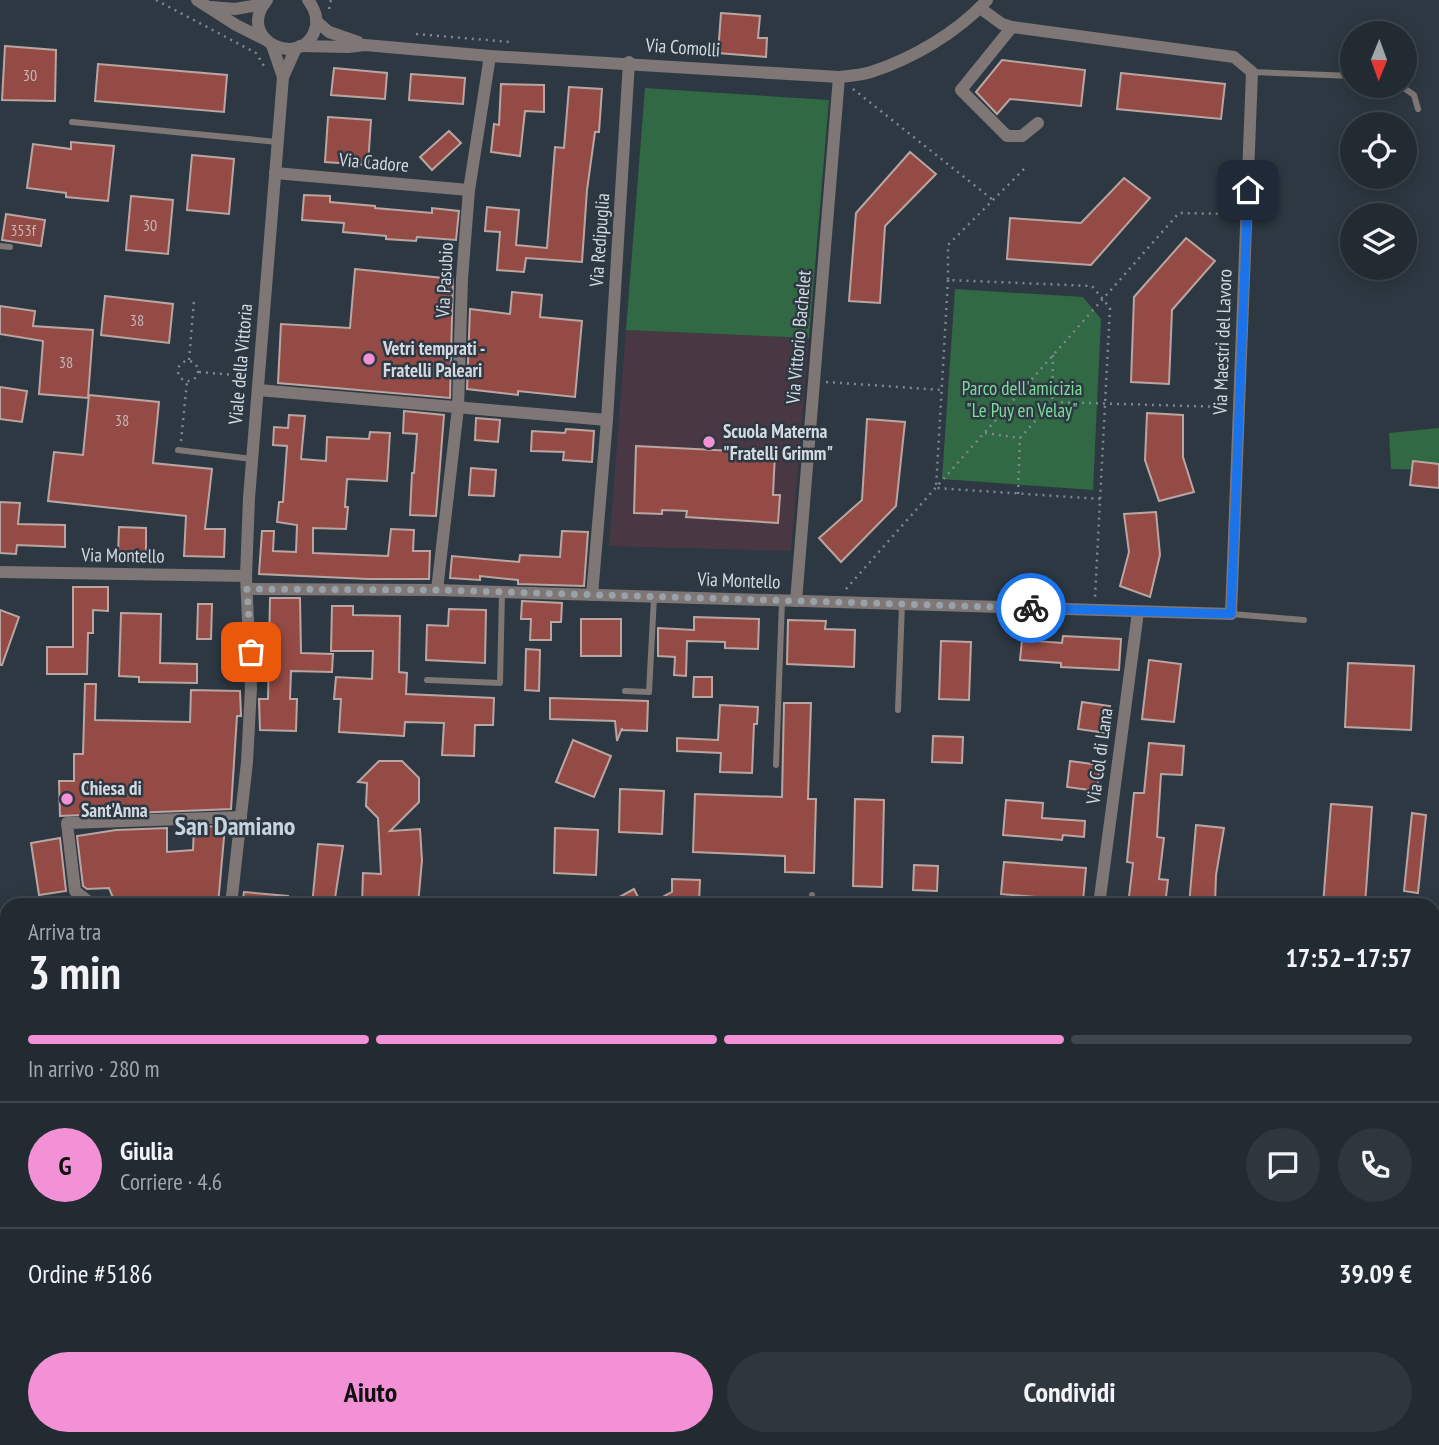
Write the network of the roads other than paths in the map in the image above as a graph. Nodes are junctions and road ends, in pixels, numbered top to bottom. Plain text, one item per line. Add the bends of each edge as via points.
1 (197, 0) edge
2 (308, 0) edge
3 (321, 0) edge
4 (265, 2) edge
5 (984, 4) edge
6 (211, 7) junction
7 (316, 18) junction
8 (1012, 27) junction
9 (269, 43) junction
10 (365, 45) junction
11 (298, 47) junction
12 (490, 56) junction
13 (629, 62) junction
14 (1252, 72) junction
15 (1340, 75) edge
16 (276, 76) junction
17 (839, 77) junction
18 (1415, 98) edge
19 (1418, 109) dead end
20 (72, 122) dead end
21 (1038, 123) dead end
22 (278, 142) junction
23 (275, 173) junction
24 (469, 190) junction
25 (0, 246) edge
26 (10, 247) dead end
27 (258, 390) junction
28 (458, 408) junction
29 (607, 421) junction
30 (179, 447) road end
31 (252, 459) junction
32 (0, 572) edge
33 (246, 583) junction
34 (437, 590) junction
35 (502, 592) junction
36 (592, 595) junction
37 (654, 597) junction
38 (782, 601) junction
39 (796, 601) junction
40 (902, 604) junction
41 (1138, 612) junction
42 (1231, 614) junction
43 (1304, 620) dead end
44 (427, 680) dead end
45 (625, 691) dead end
46 (898, 710) dead end
47 (776, 765) dead end
48 (241, 817) junction
49 (812, 894) dead end
50 (84, 898) edge
51 (231, 898) edge
52 (812, 898) edge
53 (1099, 898) edge
54 (0, 1437) edge
55 (0, 1444) edge

1 - 6 street, Via Comolli
2 - 7 street
3 - 7 street
4 - 6 street, Via Comolli via 243,9
4 - 9 street, Via Comolli via 258,22
5 - 8 street via 1002,24
5 - 17 street, Via Comolli via 904,58 869,73
6 - 9 street, Via Comolli
7 - 10 street, Via Comolli via 337,36
7 - 11 street via 312,36
8 - 14 street via 1234,57
8 - 21 street via 961,90 1007,136 1022,136
9 - 11 street, Via Comolli via 282,49
9 - 16 street, Viale della Vittoria
10 - 11 street, Via Comolli
10 - 12 street, Via Comolli
11 - 16 street, Viale della Vittoria
12 - 13 street, Via Comolli
12 - 24 street, Via Pasubio
13 - 17 street, Via Comolli
13 - 29 street, Via Redipuglia
14 - 15 lane
14 - 42 street, Via Maestri del Lavoro
16 - 22 street, Viale della Vittoria
17 - 39 street, Via Vittorio Bachelet
18 - 19 lane
20 - 22 lane
22 - 23 street, Viale della Vittoria
23 - 24 street, Via Cadore
23 - 27 street, Viale della Vittoria
24 - 28 street, Via Pasubio
25 - 26 lane
27 - 28 street
27 - 31 street, Viale della Vittoria
28 - 29 street
28 - 34 street, Via Pasubio
29 - 36 street, Via Redipuglia
30 - 31 lane
31 - 33 street, Viale della Vittoria
32 - 33 street, Via Montello
33 - 34 street, Via Montello
33 - 48 street, Viale della Vittoria via 252,680
34 - 35 street, Via Montello
35 - 36 street, Via Montello
35 - 44 lane via 500,683
36 - 37 street, Via Montello
37 - 38 street, Via Montello
37 - 45 lane via 649,692
38 - 39 street, Via Montello
38 - 47 lane
39 - 40 street, Via Montello
40 - 41 street, Via Montello
40 - 46 lane
41 - 42 street, Via Montello
41 - 53 street, Via Col di Lana
42 - 43 lane
48 - 50 street via 67,823 75,891
48 - 51 street, Viale della Vittoria
49 - 52 lane
54 - 55 street

